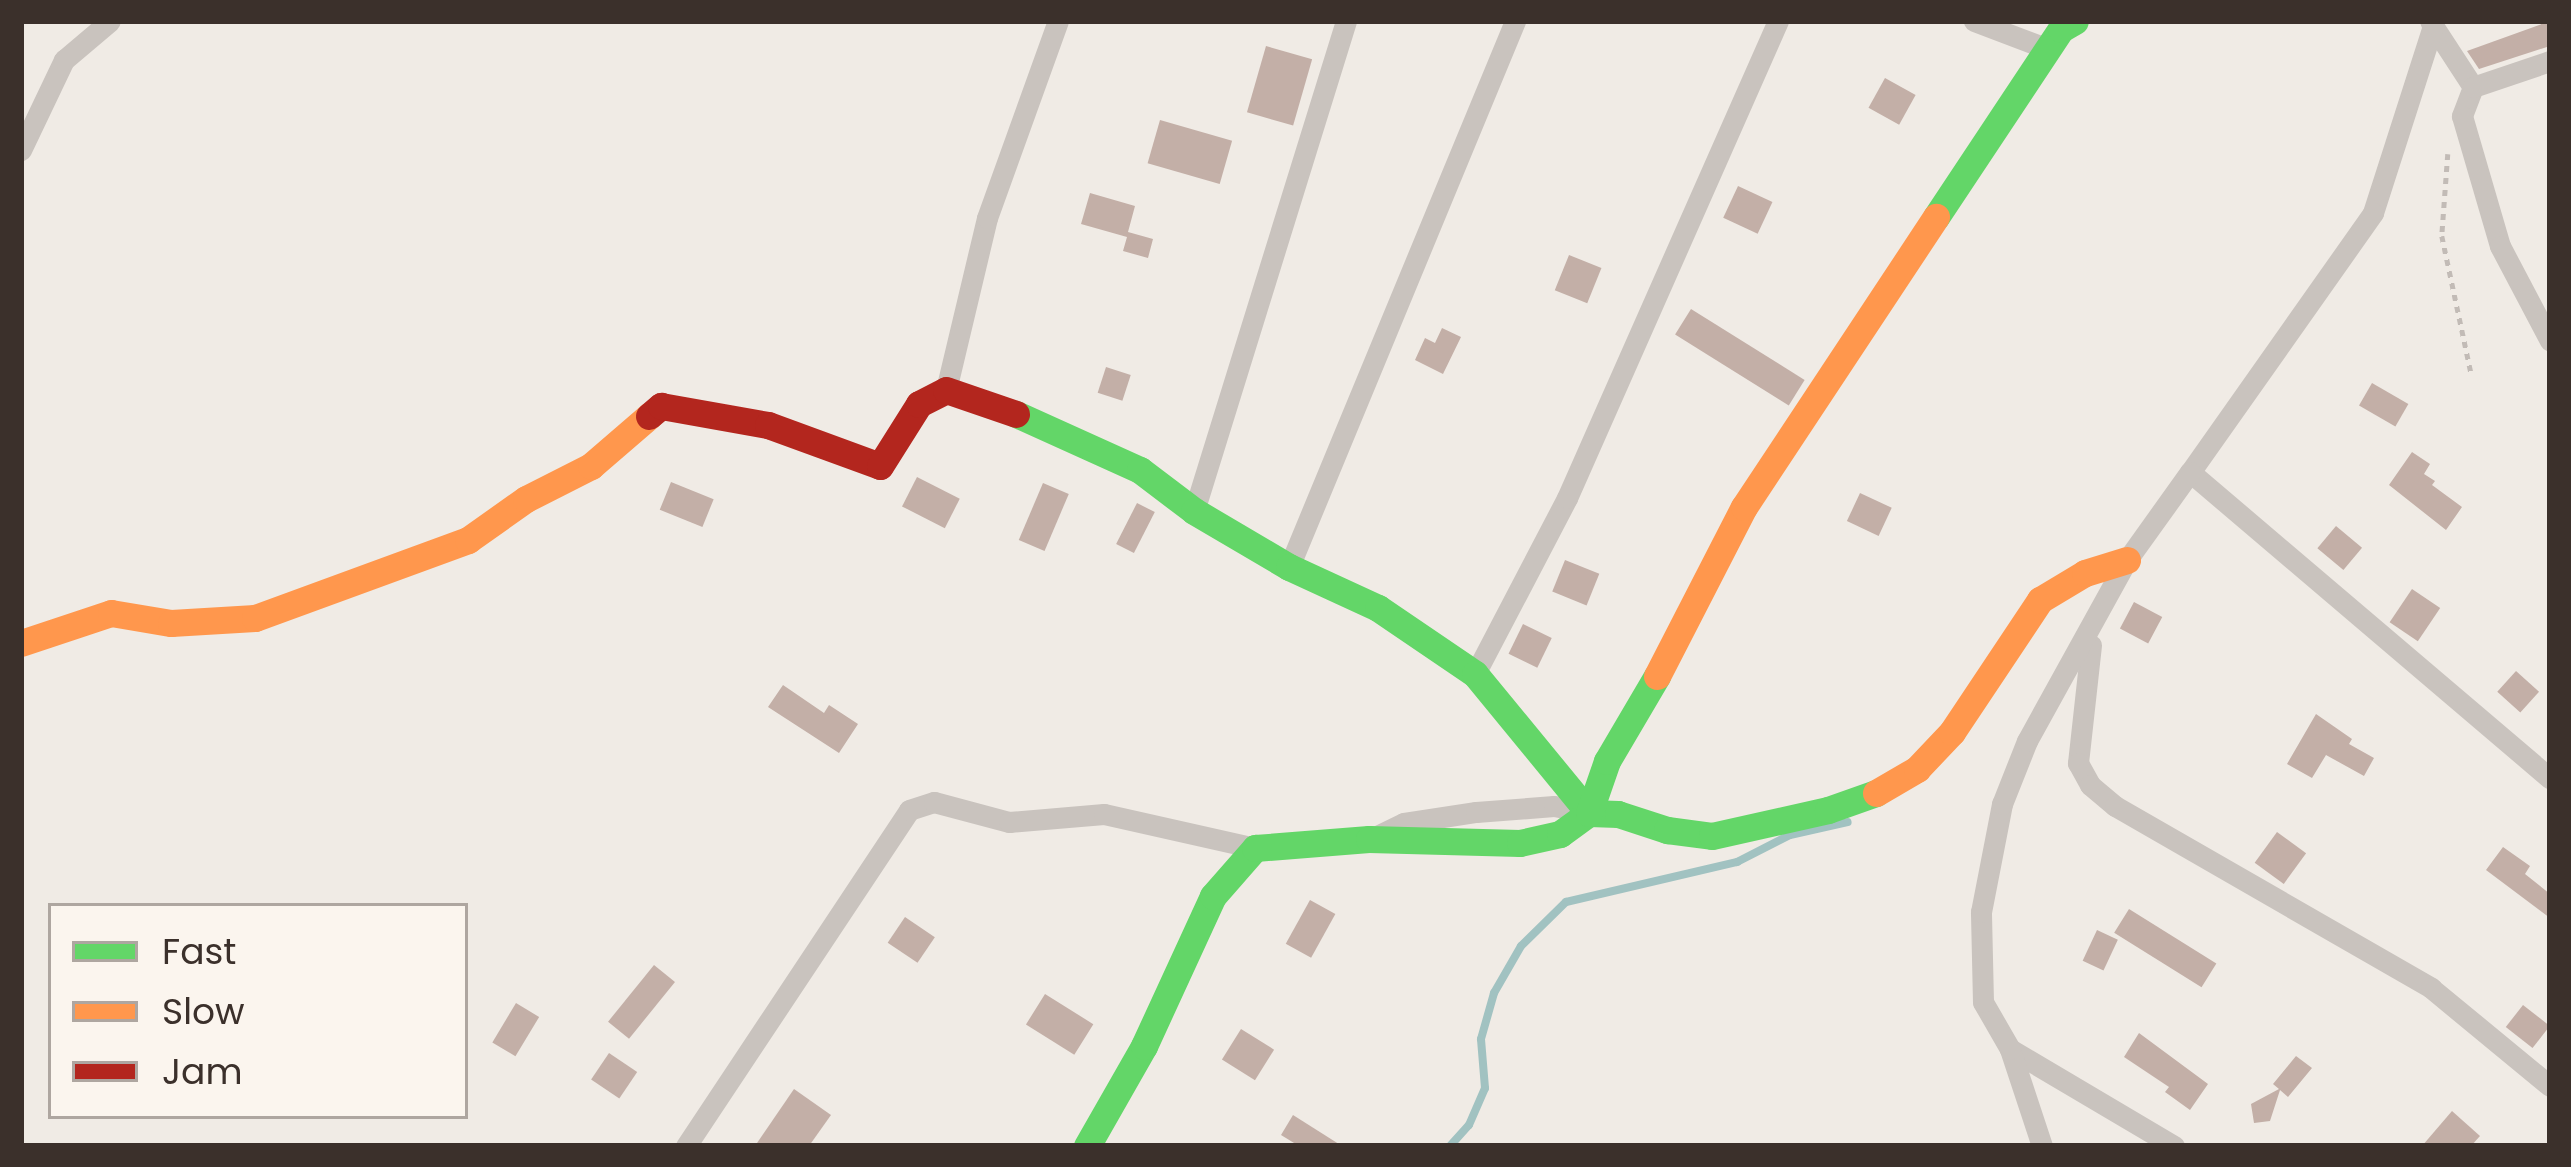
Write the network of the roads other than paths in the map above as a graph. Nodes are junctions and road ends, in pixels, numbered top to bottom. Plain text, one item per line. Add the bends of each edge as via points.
1 (110, 21) edge
2 (1058, 21) edge
3 (1346, 21) edge
4 (1515, 21) edge
5 (1778, 21) edge
6 (1974, 21) edge
7 (2075, 21) edge
8 (2431, 25) edge
9 (2048, 49) junction
10 (2550, 62) edge
11 (2473, 87) junction
12 (21, 150) edge
13 (2550, 341) edge
14 (946, 390) junction
15 (2191, 472) junction
16 (1194, 512) junction
17 (2127, 560) junction
18 (1289, 567) junction
19 (2098, 617) junction
20 (21, 643) edge
21 (1475, 674) junction
22 (2550, 778) edge
23 (1589, 813) junction
24 (1255, 848) junction
25 (2010, 1049) junction
26 (2550, 1086) edge
27 (686, 1146) edge
28 (1087, 1146) edge
29 (2042, 1146) edge
30 (2174, 1146) edge

1 - 12 street via 64,60
2 - 14 street via 987,218
3 - 16 street
4 - 18 street
5 - 21 street via 1567,498
6 - 9 street
7 - 9 street
8 - 11 street
8 - 15 street via 2373,213
9 - 23 street via 1744,507 1685,629 1607,760
10 - 11 street
11 - 13 street via 2462,116 2500,246
14 - 16 street via 1140,470
14 - 20 street via 919,404 880,466 768,425 661,406 591,466 468,540 255,618 171,623 111,613
15 - 17 street
15 - 22 street
16 - 18 street
17 - 19 street
17 - 23 street via 2040,600 1952,732 1885,790 1712,836
18 - 21 street via 1378,608
19 - 25 street via 2027,741 2002,804 1982,912 1983,1002
19 - 26 street via 2079,722 2078,763 2090,785 2431,988
21 - 23 street
23 - 24 street via 1560,834 1520,843 1369,839
24 - 27 street via 1104,814 1009,822 934,802 909,810
24 - 28 street via 1213,896
25 - 29 street
25 - 30 street

